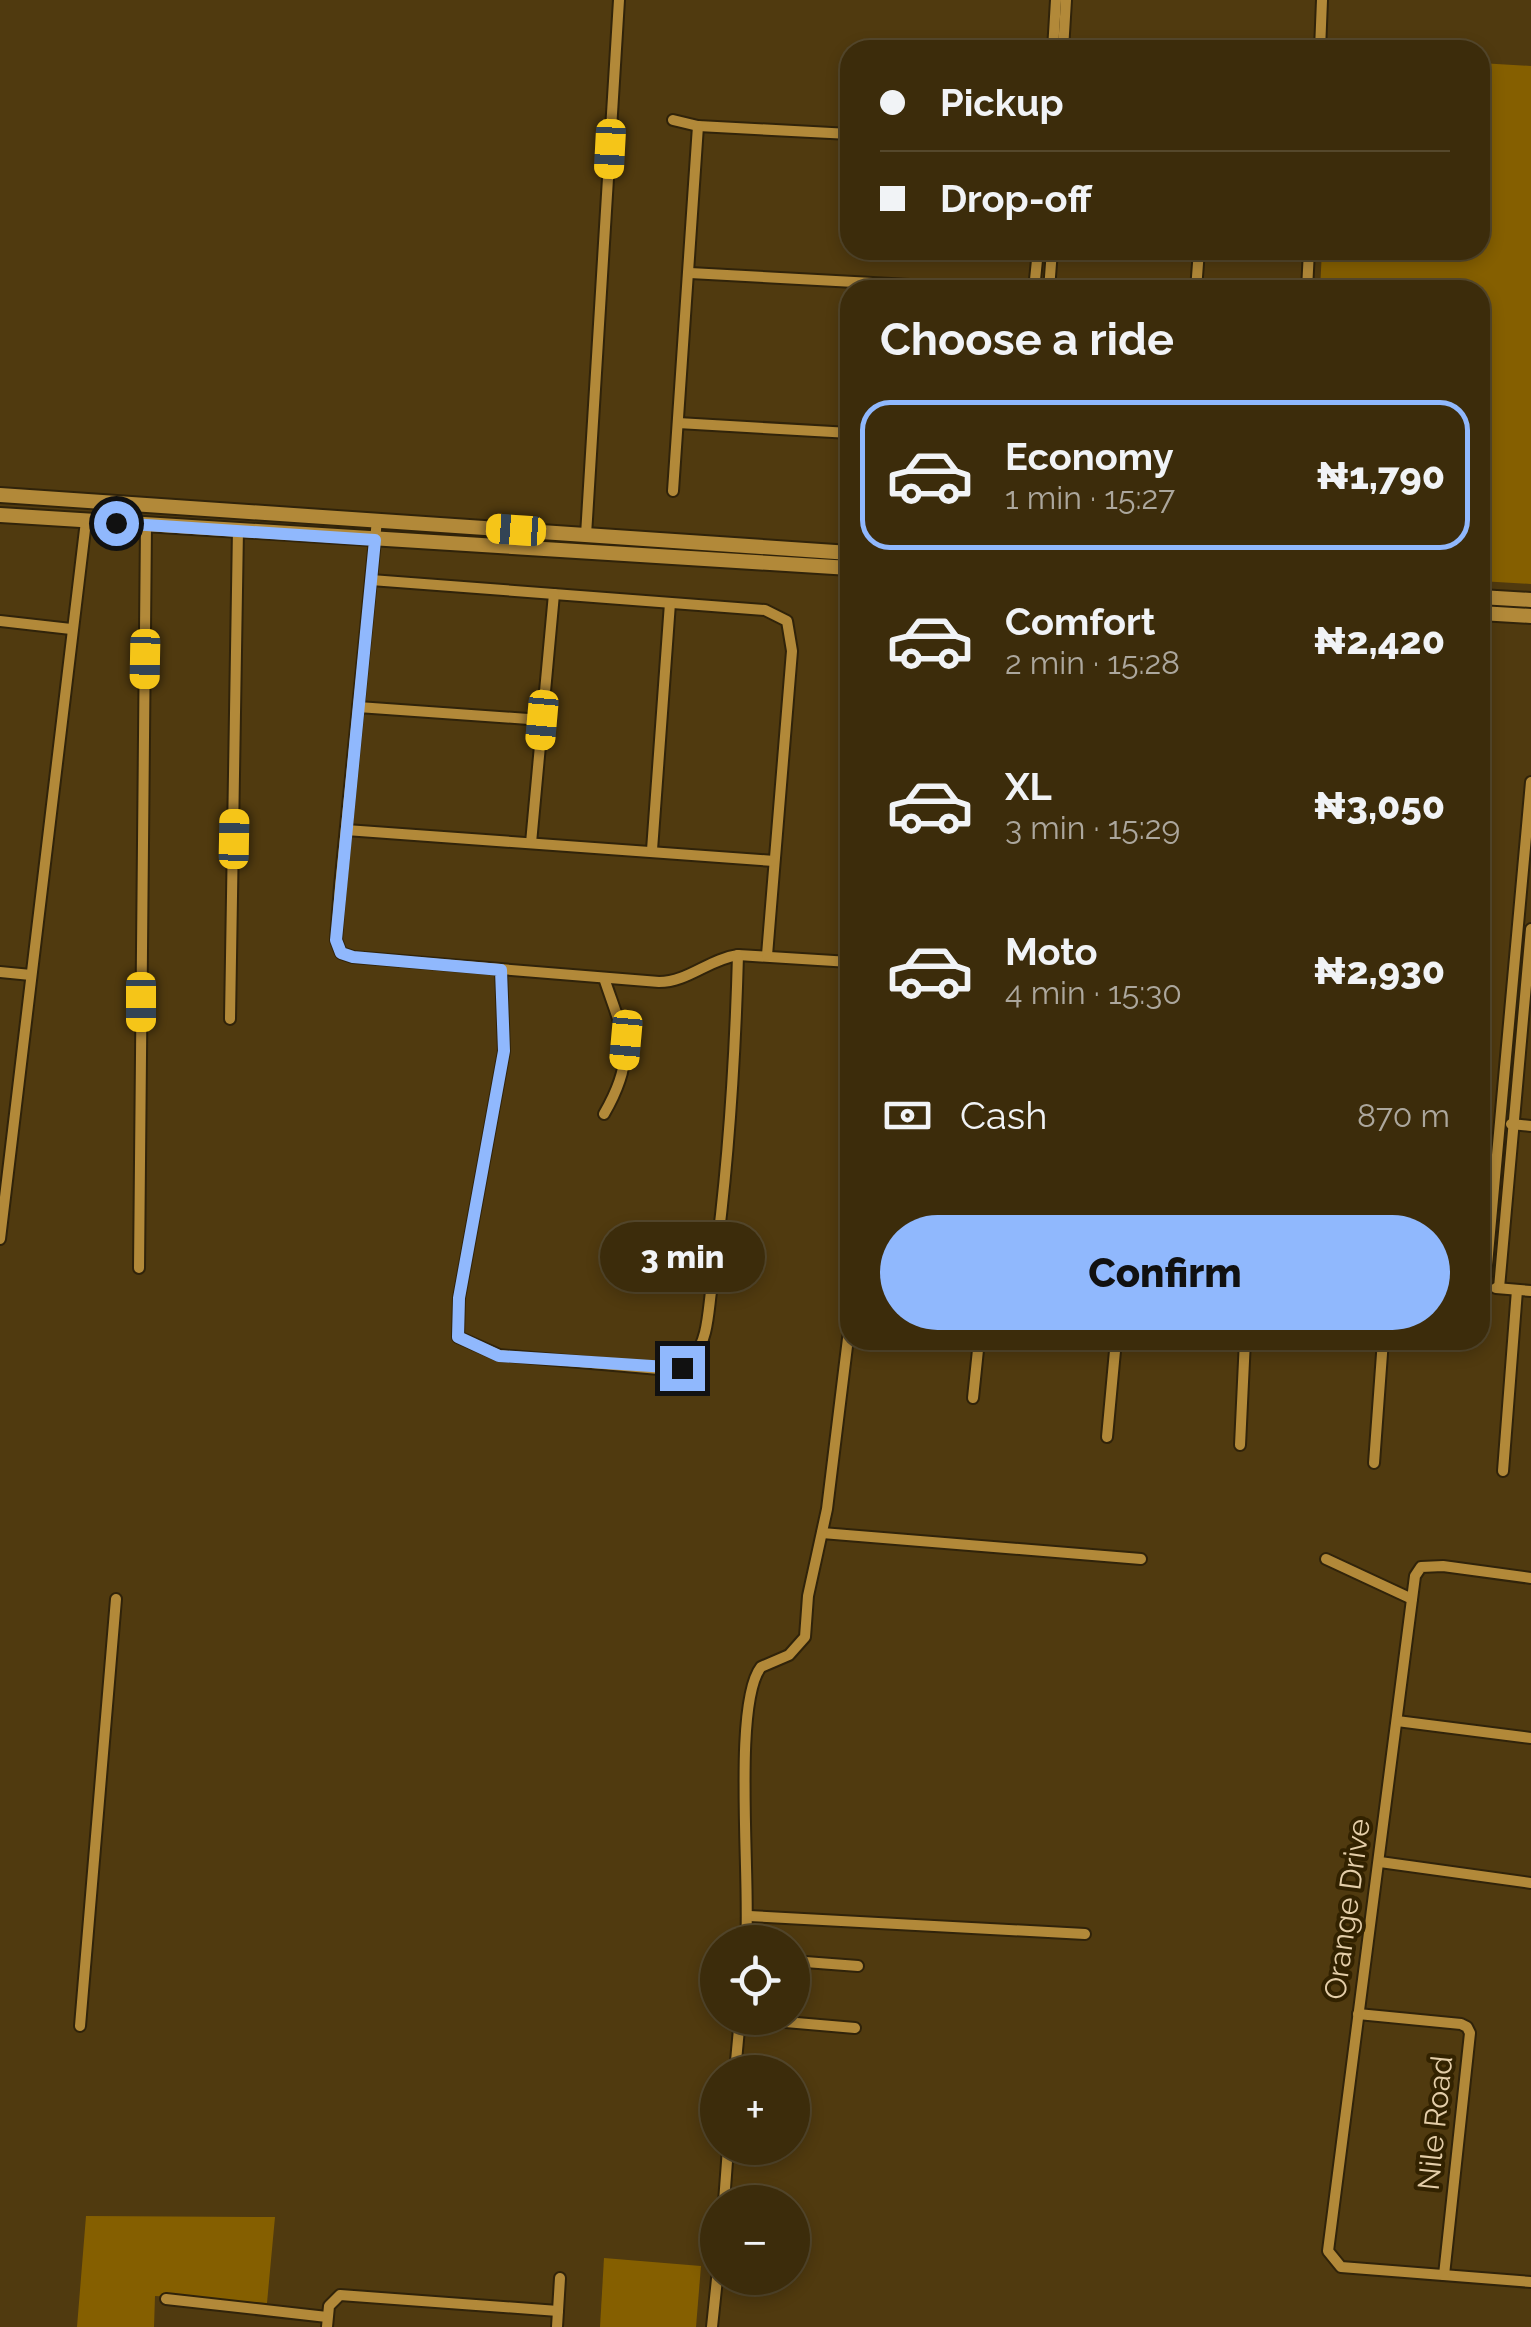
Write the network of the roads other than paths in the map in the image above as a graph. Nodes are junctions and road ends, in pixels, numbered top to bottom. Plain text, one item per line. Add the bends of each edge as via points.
1 (619, 0) edge
2 (1056, 0) edge
3 (1066, 0) edge
4 (1322, 0) edge
5 (1054, 40) edge
6 (1064, 40) edge
7 (1320, 40) edge
8 (673, 120) dead end
9 (698, 126) junction
10 (840, 133) edge
11 (690, 273) junction
12 (840, 281) edge
13 (678, 423) junction
14 (840, 432) edge
15 (673, 491) dead end
16 (0, 495) edge
17 (0, 515) edge
18 (377, 520) junction
19 (86, 521) junction
20 (146, 526) junction
21 (238, 529) junction
22 (586, 535) junction
23 (375, 540) junction
24 (840, 551) edge
25 (840, 567) edge
26 (371, 580) junction
27 (554, 594) junction
28 (1490, 597) edge
29 (1531, 600) edge
30 (670, 603) junction
31 (1490, 614) edge
32 (1531, 616) edge
33 (0, 621) edge
34 (71, 629) junction
35 (358, 707) junction
36 (542, 720) junction
37 (1531, 782) edge
38 (346, 830) junction
39 (531, 843) junction
40 (652, 850) junction
41 (774, 860) junction
42 (1531, 928) edge
43 (738, 955) junction
44 (766, 955) junction
45 (840, 961) edge
46 (501, 970) junction
47 (0, 972) edge
48 (30, 976) junction
49 (604, 978) junction
50 (230, 1019) dead end
51 (604, 1114) dead end
52 (1500, 1123) junction
53 (1513, 1124) junction
54 (1531, 1126) edge
55 (1490, 1214) edge
56 (0, 1239) edge
57 (139, 1268) dead end
58 (1490, 1287) edge
59 (1499, 1288) junction
60 (1517, 1290) junction
61 (1531, 1291) edge
62 (846, 1350) edge
63 (979, 1350) edge
64 (1115, 1350) edge
65 (1245, 1350) edge
66 (1383, 1350) edge
67 (973, 1398) dead end
68 (1108, 1437) dead end
69 (1240, 1445) dead end
70 (1374, 1462) dead end
71 (1503, 1471) dead end
72 (822, 1533) junction
73 (1142, 1560) dead end
74 (1326, 1560) dead end
75 (1531, 1578) edge
76 (1412, 1599) junction
77 (116, 1600) dead end
78 (1397, 1720) junction
79 (1531, 1738) edge
80 (1380, 1862) junction
81 (1531, 1883) edge
82 (748, 1916) junction
83 (747, 1925) edge
84 (1085, 1934) dead end
85 (810, 1962) edge
86 (858, 1966) dead end
87 (1358, 2014) junction
88 (810, 2024) edge
89 (80, 2026) dead end
90 (855, 2028) dead end
91 (1444, 2276) junction
92 (560, 2278) dead end
93 (1531, 2282) edge
94 (715, 2295) edge
95 (166, 2299) dead end
96 (558, 2310) junction
97 (327, 2322) edge
98 (557, 2327) edge
99 (712, 2327) edge

1 - 22 street
2 - 5 street
3 - 6 street
4 - 7 street
8 - 9 street
9 - 10 street
9 - 11 street
11 - 12 street
11 - 13 street
13 - 14 street
13 - 15 street
16 - 18 street
17 - 19 street
18 - 22 street
18 - 23 street
19 - 20 street
19 - 34 street
20 - 21 street
20 - 57 street
21 - 23 street
21 - 50 street
22 - 24 street
23 - 25 street
23 - 26 street
26 - 27 street
26 - 35 street
27 - 30 street
27 - 36 street
28 - 29 street
30 - 40 street
30 - 41 street via 765,610 786,621 792,651
31 - 32 street
33 - 34 street
34 - 48 street
35 - 36 street
35 - 38 street
36 - 39 street
37 - 52 street
38 - 39 street
38 - 46 street via 336,940 341,953
39 - 40 street
40 - 41 street
41 - 44 street
42 - 53 street
43 - 44 street
43 - 46 street via 720,1232 704,1339 682,1368 499,1356 458,1337 459,1298 504,1051
43 - 49 street via 672,982
44 - 45 street
46 - 49 street
47 - 48 street
48 - 56 street
49 - 51 street via 626,1040 622,1083
52 - 53 street
52 - 55 street
53 - 54 street
53 - 59 street
58 - 59 street
59 - 60 street
60 - 61 street
60 - 71 street
62 - 72 street
63 - 67 street
64 - 68 street
65 - 69 street
66 - 70 street
72 - 73 street
72 - 82 street via 806,1638 789,1655 761,1667 749,1692
74 - 76 street
75 - 76 street, Orange Drive via 1420,1567
76 - 78 street, Orange Drive
77 - 89 street
78 - 79 street
78 - 80 street, Orange Drive
80 - 81 street
80 - 87 street, Orange Drive
82 - 83 street
82 - 84 street
85 - 86 street
87 - 91 street, Nile Road via 1461,2024 1470,2033
87 - 91 street, Orange Drive via 1328,2252 1340,2266
88 - 90 street
91 - 93 street
92 - 96 street
94 - 99 street
95 - 97 street
96 - 97 street via 340,2295 328,2306
96 - 98 street

